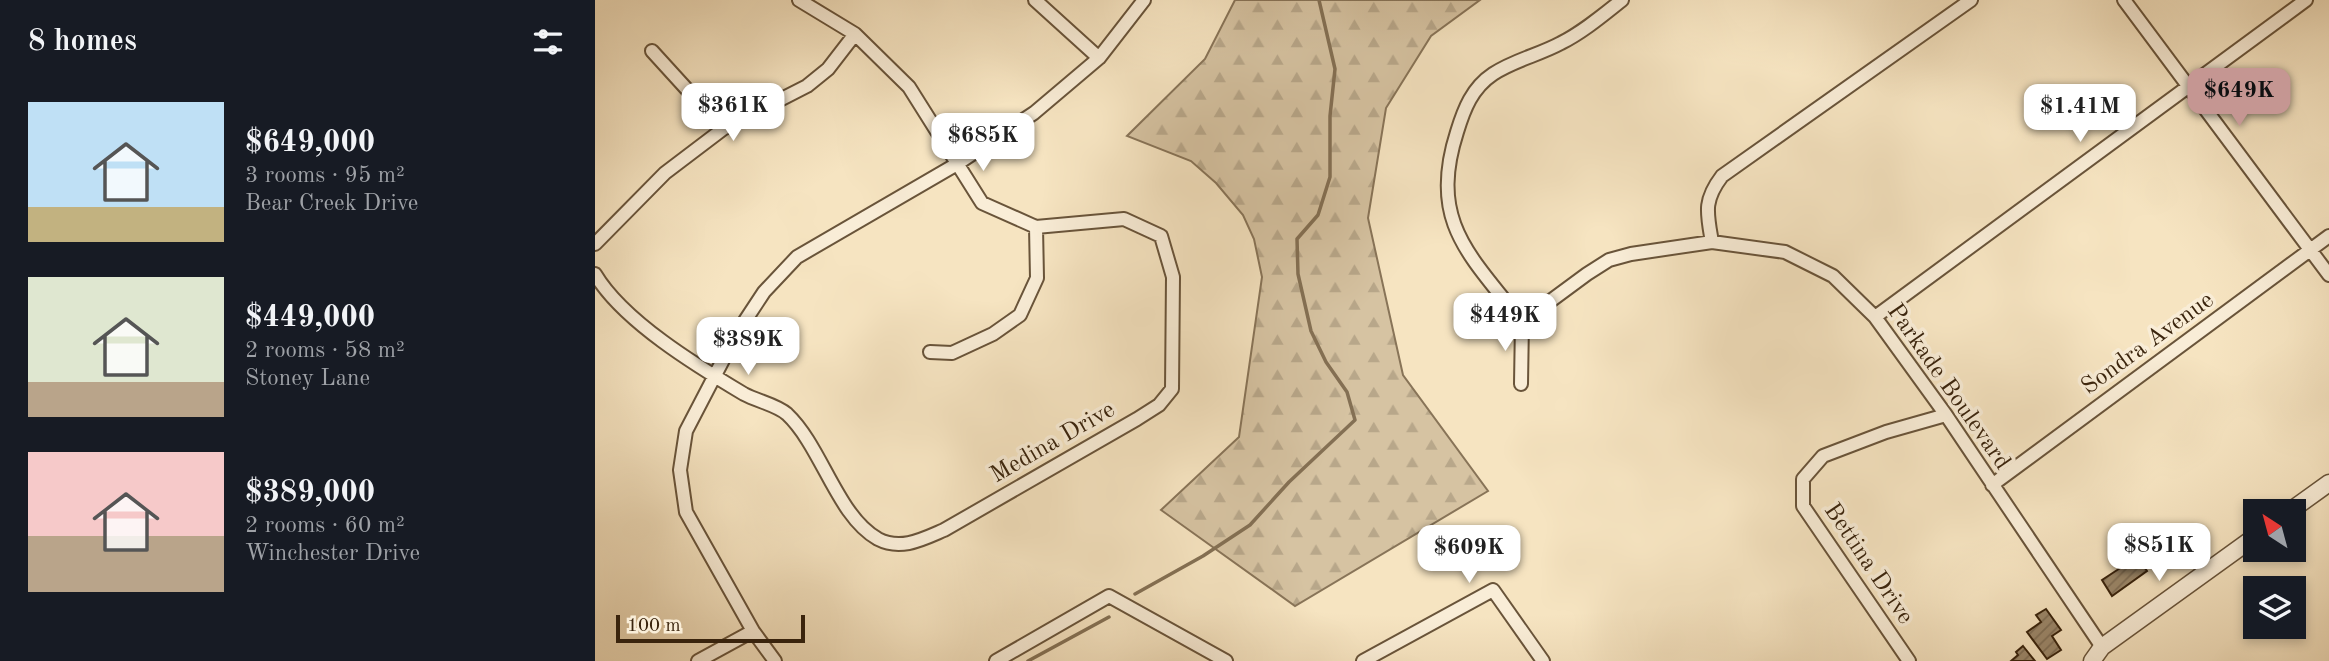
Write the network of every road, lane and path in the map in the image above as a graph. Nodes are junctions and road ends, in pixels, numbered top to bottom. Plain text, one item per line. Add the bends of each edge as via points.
1 (799, 0) edge
2 (1035, 0) edge
3 (1144, 0) edge
4 (1622, 0) edge
5 (1971, 0) edge
6 (2124, 0) edge
7 (2306, 0) edge
8 (855, 34) junction
9 (652, 51) dead end
10 (1099, 58) junction
11 (2187, 86) junction
12 (723, 129) junction
13 (957, 164) junction
14 (1036, 227) junction
15 (2329, 236) edge
16 (1712, 243) junction
17 (595, 244) edge
18 (2310, 250) junction
19 (595, 274) edge
20 (2329, 275) edge
21 (1875, 317) junction
22 (1522, 322) junction
23 (930, 352) dead end
24 (714, 376) junction
25 (1521, 384) dead end
26 (1946, 415) junction
27 (2329, 483) edge
28 (1992, 485) junction
29 (2307, 499) edge
30 (2243, 545) edge
31 (753, 631) junction
32 (2102, 647) junction
33 (698, 661) edge
34 (775, 661) edge
35 (996, 661) edge
36 (1226, 661) edge
37 (1363, 661) edge
38 (1543, 661) edge
39 (1909, 661) edge
40 (2092, 661) edge

1 - 8 street
2 - 10 street
3 - 10 street
4 - 22 street via 1562,43 1491,75 1465,107 1453,145 1445,176 1454,224 1468,251
5 - 16 street via 1722,176 1709,192
6 - 11 street
7 - 11 street
8 - 12 street via 828,69 807,86
8 - 13 street via 909,87
9 - 12 street
10 - 13 street via 1034,113
11 - 18 street
11 - 21 street
12 - 17 street via 665,173
13 - 14 street via 982,203
13 - 24 street via 797,257 764,292
14 - 23 street via 1037,278 1020,315 952,353
14 - 24 street, Medina Drive via 1124,219 1161,236 1173,277 1172,389 1159,405 921,540 904,544 878,538 852,513 786,413
15 - 18 street, Sondra Avenue
16 - 21 street, Parkade Boulevard via 1794,256 1833,276
16 - 22 street, Parkade Boulevard via 1609,260
18 - 20 street
18 - 28 street, Sondra Avenue
19 - 24 street, Medina Drive via 628,311
21 - 26 street, Parkade Boulevard
22 - 25 street
24 - 31 street via 686,431 680,470 686,512
26 - 28 street, Parkade Boulevard
26 - 39 street, Bettina Drive via 1823,456 1803,479 1803,506
27 - 29 street
28 - 32 street, Parkade Boulevard
30 - 32 street
31 - 33 street
31 - 34 street
32 - 40 street
35 - 36 street via 1109,596
37 - 38 street via 1493,590

